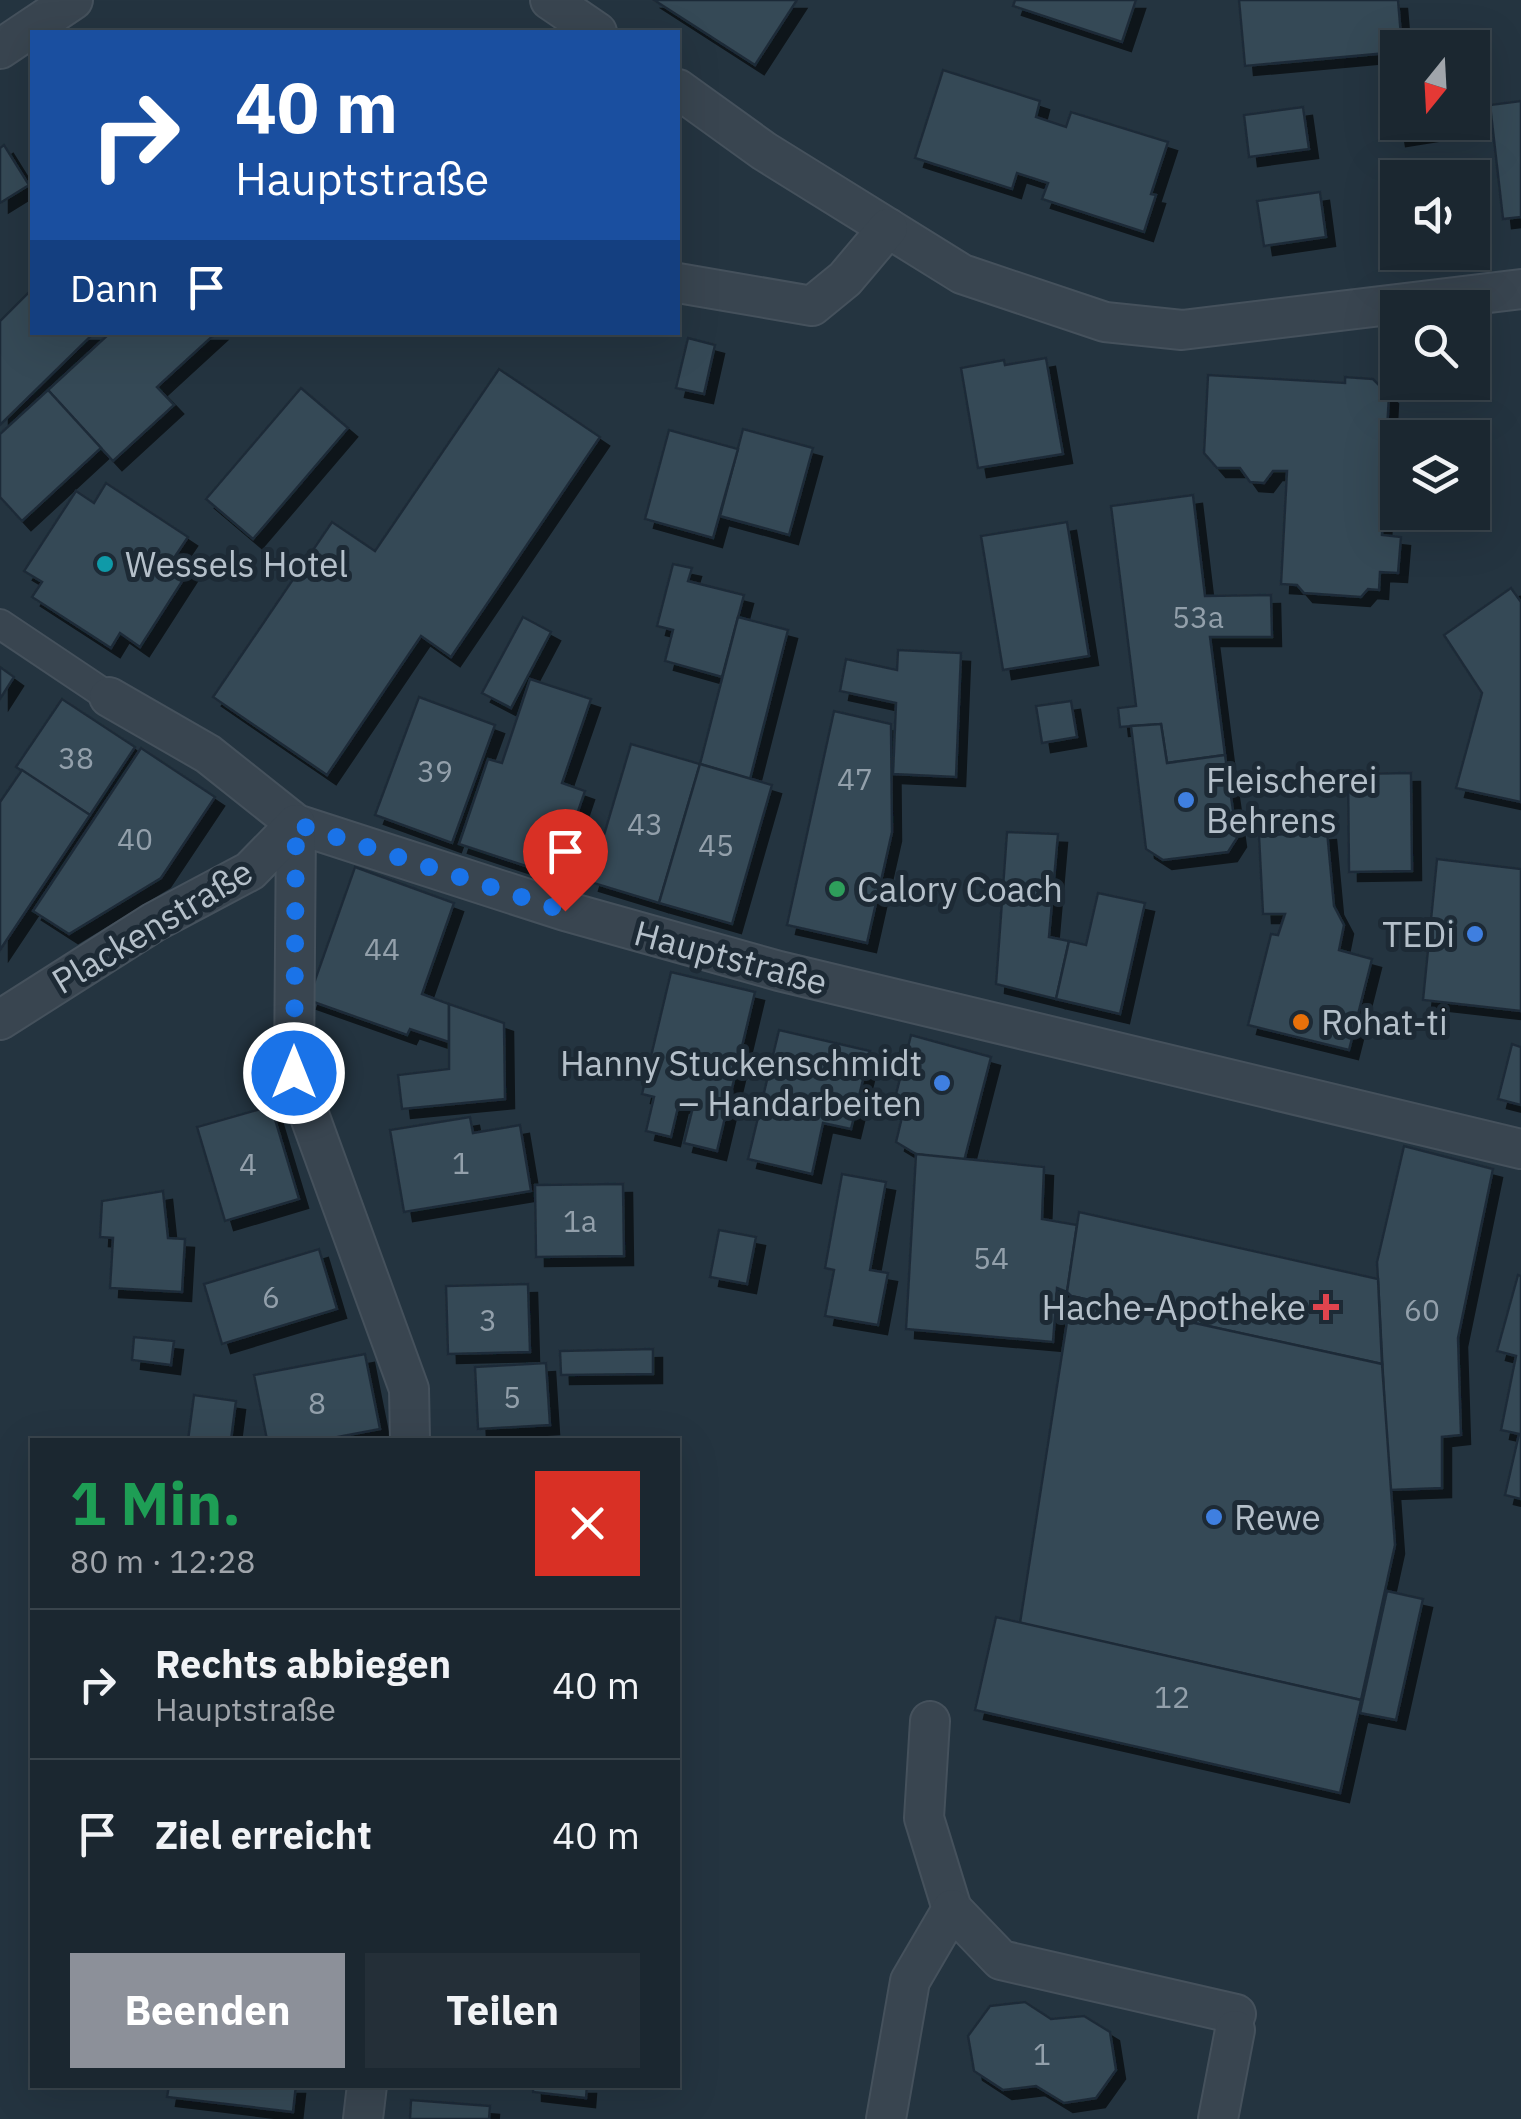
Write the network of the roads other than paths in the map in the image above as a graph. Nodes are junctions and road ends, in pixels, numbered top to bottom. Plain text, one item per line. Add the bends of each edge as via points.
1 (73, 0) edge
2 (550, 0) edge
3 (593, 30) edge
4 (0, 49) edge
5 (680, 91) edge
6 (888, 228) junction
7 (680, 283) edge
8 (1521, 289) edge
9 (0, 624) edge
10 (109, 696) joint
11 (296, 824) junction
12 (0, 1020) edge
13 (1521, 1149) edge
14 (410, 1438) edge
15 (930, 1721) dead end
16 (952, 1909) junction
17 (367, 2088) edge
18 (363, 2119) edge
19 (886, 2119) edge
20 (1218, 2119) edge

1 - 4 street
2 - 3 street
5 - 6 street
6 - 7 street via 812,306
6 - 8 street via 962,274 1105,322 1182,330
9 - 10 street, Hauptstraße
10 - 11 street, Hauptstraße via 208,754
11 - 12 street, Plackenstraße via 250,872 154,922
11 - 13 street, Hauptstraße via 746,963
11 - 14 street via 294,1073 409,1389
15 - 16 street via 924,1818
16 - 19 street via 910,1981
16 - 20 street via 1001,1960 1235,2022
17 - 18 street

